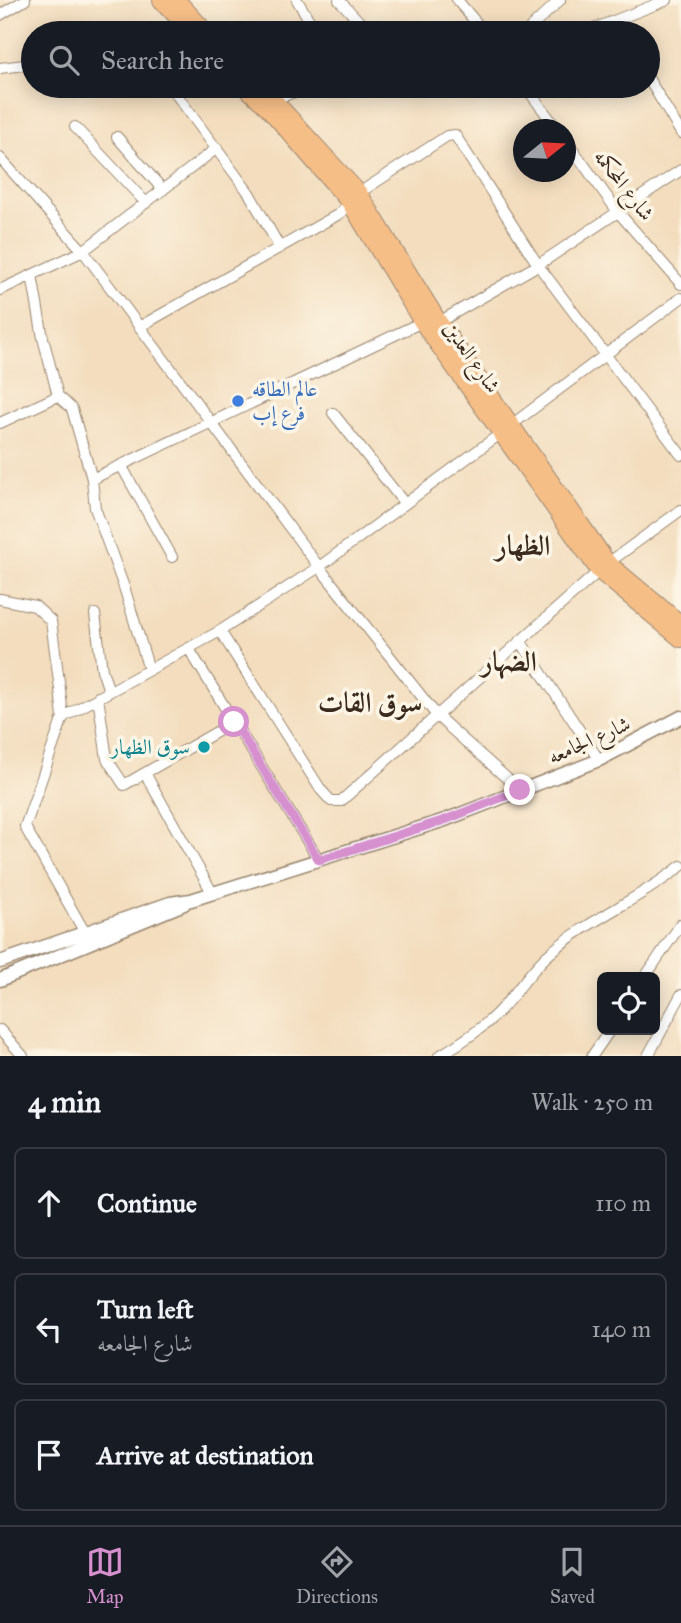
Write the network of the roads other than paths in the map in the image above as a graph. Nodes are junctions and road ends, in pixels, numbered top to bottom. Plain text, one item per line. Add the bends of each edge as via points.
1 (25, 0) edge
2 (161, 0) edge
3 (177, 0) edge
4 (297, 0) edge
5 (339, 0) edge
6 (457, 0) edge
7 (560, 0) edge
8 (667, 0) edge
9 (0, 15) edge
10 (619, 19) joint
11 (181, 21) edge
12 (196, 21) edge
13 (310, 21) edge
14 (359, 21) edge
15 (475, 21) edge
16 (538, 21) edge
17 (614, 21) edge
18 (21, 65) edge
19 (0, 68) edge
20 (179, 98) edge
21 (263, 98) edge
22 (268, 98) edge
23 (285, 98) edge
24 (534, 98) edge
25 (660, 98) edge
26 (272, 104) junction
27 (550, 119) edge
28 (75, 127) dead end
29 (681, 132) edge
30 (117, 137) dead end
31 (216, 148) junction
32 (576, 155) edge
33 (1, 163) edge
34 (681, 170) edge
35 (163, 190) junction
36 (355, 198) junction
37 (146, 203) junction
38 (618, 212) junction
39 (280, 248) junction
40 (83, 251) junction
41 (538, 265) junction
42 (32, 275) junction
43 (681, 284) edge
44 (0, 290) edge
45 (681, 298) edge
46 (422, 322) junction
47 (439, 322) junction
48 (139, 327) junction
49 (605, 356) junction
50 (58, 396) junction
51 (333, 413) dead end
52 (211, 421) junction
53 (0, 422) edge
54 (505, 430) junction
55 (681, 455) edge
56 (121, 465) junction
57 (92, 479) junction
58 (405, 503) junction
59 (681, 510) edge
60 (172, 557) dead end
61 (318, 567) junction
62 (603, 567) junction
63 (0, 599) edge
64 (94, 614) dead end
65 (681, 624) edge
66 (219, 631) junction
67 (681, 639) edge
68 (521, 642) junction
69 (189, 649) junction
70 (149, 670) junction
71 (109, 691) junction
72 (98, 697) junction
73 (62, 717) junction
74 (438, 717) junction
75 (681, 717) edge
76 (234, 722) junction
77 (599, 760) junction
78 (146, 775) junction
79 (520, 790) junction
80 (319, 860) junction
81 (681, 866) edge
82 (213, 894) junction
83 (191, 900) junction
84 (681, 924) edge
85 (84, 931) junction
86 (0, 962) edge
87 (648, 972) edge
88 (0, 980) edge
89 (681, 995) edge
90 (0, 1030) edge
91 (607, 1035) edge
92 (23, 1056) edge
93 (439, 1056) edge
94 (592, 1056) edge
95 (648, 1056) edge

1 - 9 street
2 - 11 main road
3 - 12 main road
4 - 13 street
5 - 14 street
6 - 15 street
7 - 16 street
8 - 10 street
10 - 17 street
18 - 19 street
20 - 31 street
21 - 26 main road, شارع العدين
22 - 26 main road, شارع العدين
23 - 26 street
24 - 27 street
25 - 29 street
26 - 36 main road, شارع العدين
28 - 37 street
30 - 35 street
31 - 35 street
31 - 39 street via 249,193
32 - 38 street, شارع المحكمه
33 - 40 street
34 - 38 street
35 - 37 street
36 - 39 street via 339,214
36 - 41 street via 455,135
36 - 46 main road, شارع العدين
36 - 47 main road, شارع العدين
37 - 40 street
38 - 41 street
38 - 43 street, شارع المحكمه
39 - 48 street
40 - 42 street
40 - 48 street
41 - 47 street
41 - 49 street
42 - 44 street
42 - 50 street
45 - 49 street
46 - 52 street
46 - 54 main road, شارع العدين
47 - 54 main road, شارع العدين
48 - 52 street
49 - 54 street
49 - 55 street
50 - 53 street
50 - 57 street via 72,409
51 - 58 street
52 - 56 street
52 - 61 street
54 - 58 street
54 - 62 main road, شارع العدين
56 - 57 street
56 - 60 street
57 - 70 street via 95,508
58 - 61 street
59 - 62 street
61 - 66 street
61 - 74 street
62 - 65 main road, شارع العدين
62 - 67 main road, شارع العدين
62 - 68 street
63 - 73 street via 35,606 51,621
64 - 71 street
66 - 69 street
66 - 74 street via 331,801 341,801
68 - 74 street
68 - 77 street
69 - 70 street
69 - 76 street
70 - 71 street
71 - 72 street
72 - 73 street
72 - 78 street via 107,759 117,779 124,785
73 - 85 street via 25,827
74 - 79 street
75 - 77 street, شارع الجامعه
76 - 78 street
76 - 80 street
77 - 79 street, شارع الجامعه
78 - 82 street
79 - 80 street, شارع الجامعه via 445,820
80 - 82 street, شارع الجامعه
81 - 93 street via 650,891 548,955 472,1036
82 - 83 street, شارع الجامعه
83 - 85 street, شارع الجامعه
83 - 88 street, شارع الجامعه
84 - 87 street
85 - 86 street, شارع الجامعه
89 - 95 street
90 - 92 street
91 - 94 street

